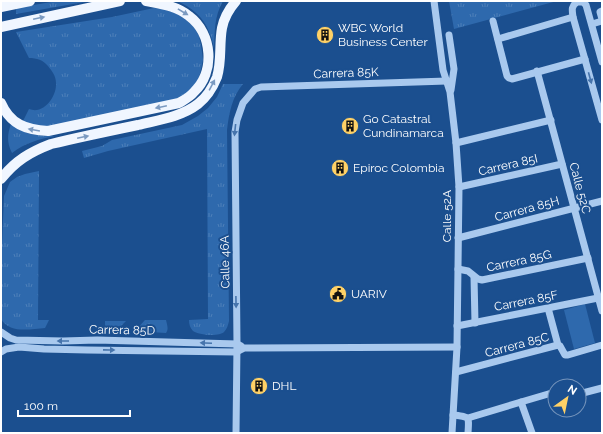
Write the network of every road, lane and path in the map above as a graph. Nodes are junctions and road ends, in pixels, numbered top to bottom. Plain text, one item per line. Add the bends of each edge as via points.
1 (30, 1) edge
2 (118, 1) edge
3 (146, 1) edge
4 (236, 1) edge
5 (434, 1) edge
6 (1, 7) edge
7 (602, 11) edge
8 (573, 17) junction
9 (602, 20) edge
10 (493, 21) dead end
11 (592, 24) junction
12 (1, 27) edge
13 (449, 36) dead end
14 (498, 39) junction
15 (585, 59) junction
16 (602, 62) edge
17 (537, 71) junction
18 (447, 81) junction
19 (450, 92) junction
20 (250, 95) joint
21 (1, 103) edge
22 (551, 120) junction
23 (602, 120) edge
24 (456, 143) junction
25 (562, 164) junction
26 (1, 179) edge
27 (459, 187) junction
28 (602, 201) edge
29 (574, 208) junction
30 (458, 238) junction
31 (588, 258) junction
32 (458, 269) junction
33 (474, 277) junction
34 (598, 298) junction
35 (548, 308) junction
36 (602, 311) edge
37 (475, 323) junction
38 (457, 326) junction
39 (1, 332) edge
40 (237, 344) junction
41 (558, 345) junction
42 (602, 345) edge
43 (457, 347) junction
44 (244, 348) junction
45 (1, 352) edge
46 (236, 352) junction
47 (456, 372) junction
48 (602, 388) edge
49 (587, 392) edge
50 (547, 394) edge
51 (521, 402) junction
52 (453, 414) junction
53 (468, 418) junction
54 (236, 433) edge
55 (452, 433) edge
56 (468, 433) edge
57 (532, 433) edge

1 - 6 main road
12 -> 2 main road
3 -> 21 main road via 183,11 202,30 209,61 202,82 187,98 179,103 48,131 28,129 19,125 10,118
26 -> 4 main road via 15,163 37,149 173,116 198,104 213,86 217,76 222,28 226,15
5 - 18 street, Calle 52A via 443,70
7 - 9 street
8 - 11 street via 574,4 583,2
8 - 14 street
8 - 15 street
9 - 11 street
10 - 14 street
11 - 16 street
13 - 19 street via 454,68
14 - 17 street via 509,78
15 - 17 street
15 -> 23 street
17 - 22 street, Calle 52C
18 - 19 street, Calle 52A
18 - 20 street, Carrera 85K via 261,87
19 - 24 street, Calle 52A
20 -> 40 street, Calle 46A via 239,112 235,132
22 - 24 street
22 - 25 street, Calle 52C
24 - 27 street, Calle 52A
25 - 27 street, Carrera 85I
25 - 29 street, Calle 52C
27 - 30 street, Calle 52A
28 - 29 street, Carrera 85H
29 - 30 street, Carrera 85H
29 - 31 street, Calle 52C
30 - 32 street, Calle 52A
31 - 33 street, Carrera 85G via 482,280
31 - 34 street, Calle 52C
32 - 33 street, Carrera 85G via 468,271
32 - 38 street, Calle 52A
33 - 37 street
34 - 35 street, Carrera 85F
34 - 36 street, Calle 52C
35 - 37 street, Carrera 85F
35 - 41 street
37 - 38 street, Carrera 85F
38 - 43 street, Calle 52A
40 -> 39 street, Carrera 85D via 16,340
40 - 44 street, Carrera 85D
40 - 46 street, Calle 46A
41 - 42 street, Carrera 85C via 565,355
41 - 47 street, Carrera 85C
43 - 44 street, Carrera 85D
43 - 47 street, Calle 52A
44 - 46 street, Carrera 85D
45 -> 46 street, Carrera 85D via 19,347
46 - 54 street, Calle 46A
47 - 52 street, Calle 52A
48 - 49 street
50 - 51 street
51 - 53 street
51 - 57 street
52 - 53 street
52 - 55 street, Calle 52A
53 - 56 street

